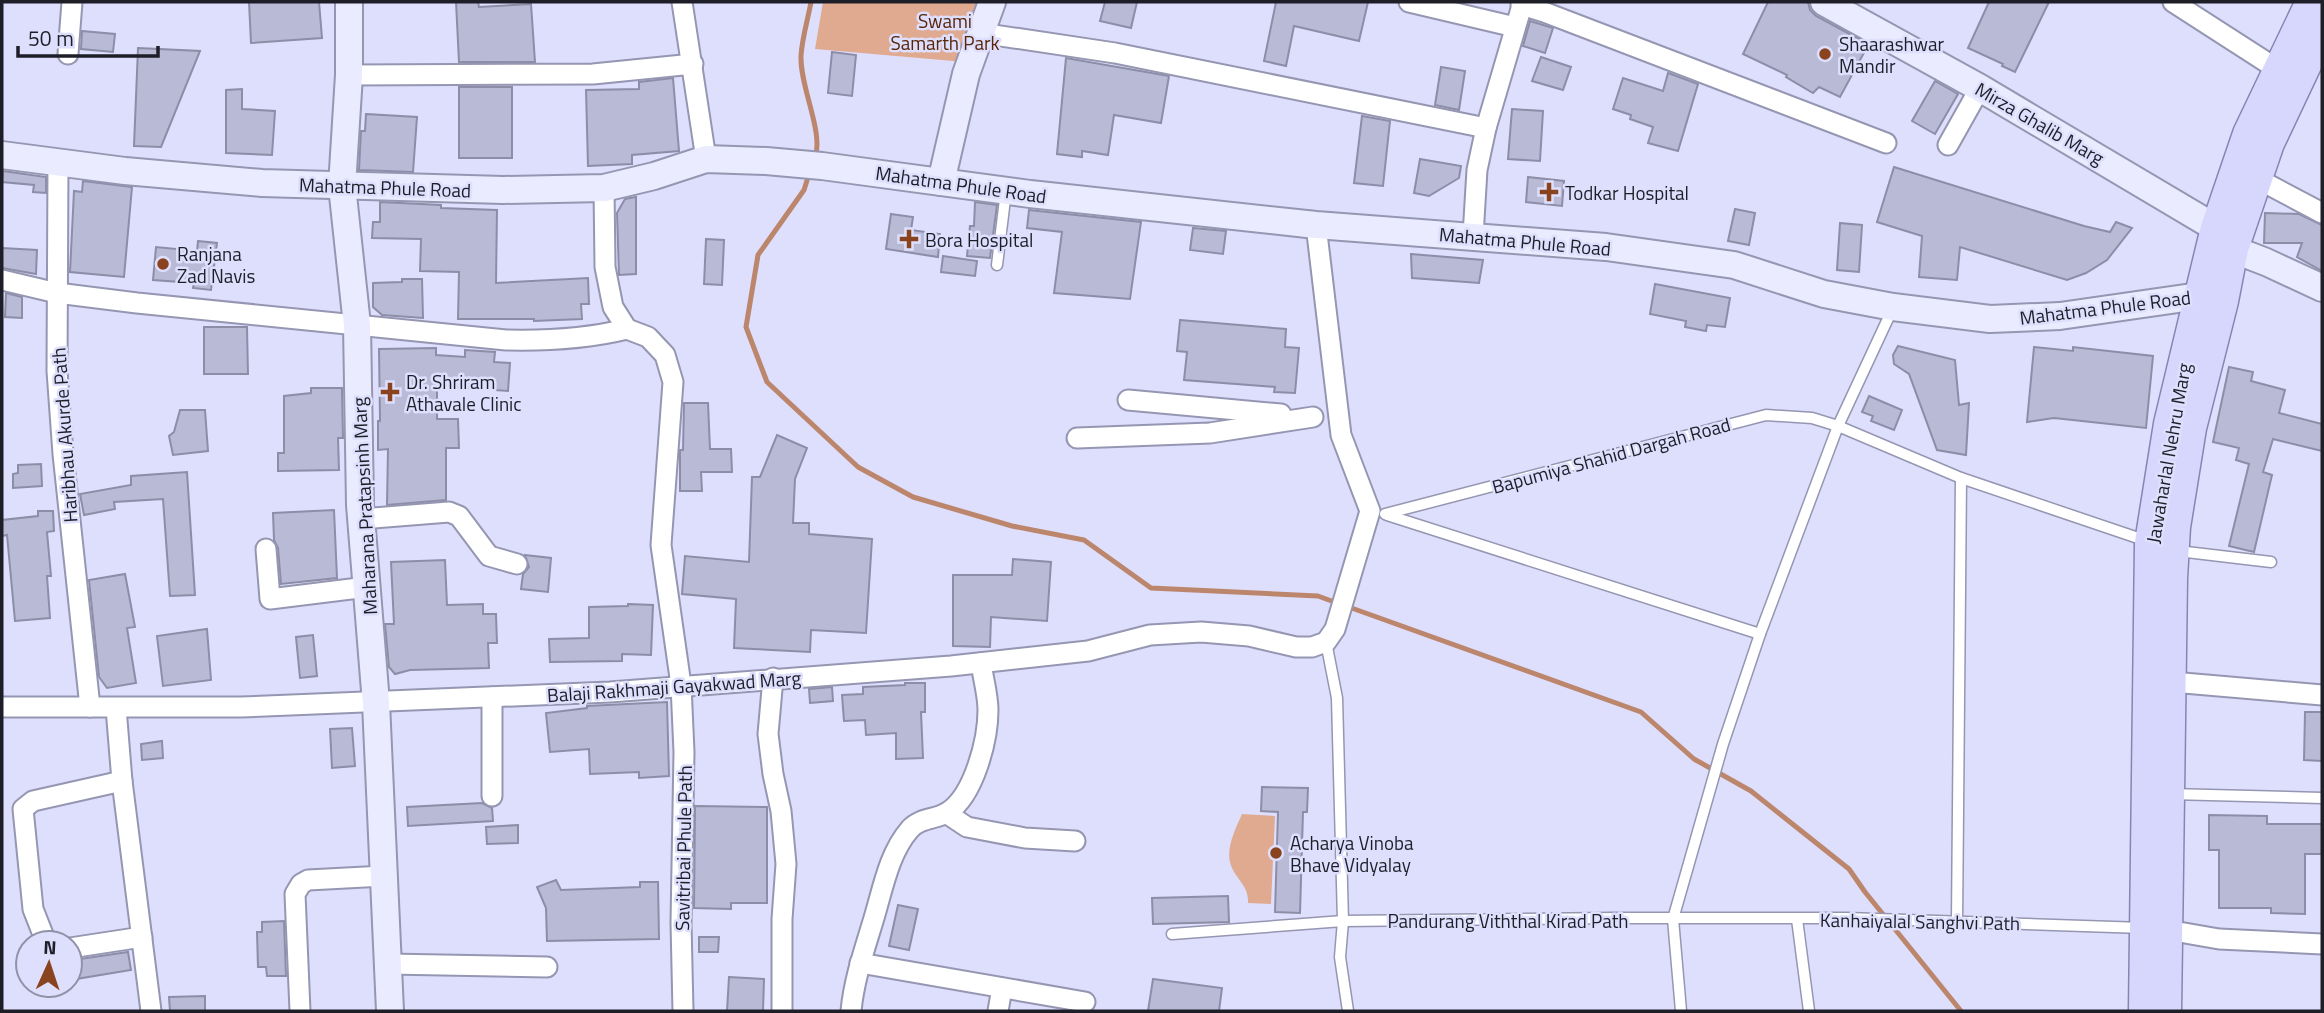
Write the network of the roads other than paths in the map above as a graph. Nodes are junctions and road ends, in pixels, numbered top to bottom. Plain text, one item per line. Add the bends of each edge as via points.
1 (72, 2) edge
2 (349, 2) edge
3 (682, 2) edge
4 (992, 2) edge
5 (1409, 2) edge
6 (1824, 2) edge
7 (2173, 2) edge
8 (2311, 2) edge
9 (1522, 3) edge
10 (1515, 27) junction
11 (2322, 31) edge
12 (981, 33) junction
13 (68, 54) dead end
14 (2316, 63) edge
15 (693, 64) junction
16 (2277, 69) junction
17 (349, 75) junction
18 (1980, 88) junction
19 (1486, 128) junction
20 (1886, 144) dead end
21 (1948, 145) dead end
22 (2, 155) edge
23 (706, 159) junction
24 (58, 162) junction
25 (2256, 178) junction
26 (941, 182) junction
27 (342, 186) junction
28 (604, 188) junction
29 (1006, 191) junction
30 (2322, 213) edge
31 (1316, 225) junction
32 (1473, 236) junction
33 (2220, 239) junction
34 (997, 265) dead end
35 (2, 280) edge
36 (2322, 288) edge
37 (57, 293) junction
38 (2211, 298) junction
39 (1893, 306) junction
40 (357, 325) junction
41 (627, 329) junction
42 (1128, 400) dead end
43 (1313, 418) junction
44 (1340, 420) junction
45 (1838, 426) junction
46 (1077, 438) dead end
47 (1961, 478) junction
48 (1378, 512) junction
49 (362, 519) junction
50 (2162, 547) junction
51 (266, 549) dead end
52 (2271, 562) dead end
53 (517, 564) dead end
54 (367, 587) junction
55 (1760, 634) junction
56 (1331, 636) junction
57 (981, 663) junction
58 (773, 678) junction
59 (2172, 682) junction
60 (681, 685) junction
61 (2322, 695) edge
62 (492, 697) junction
63 (376, 703) junction
64 (2, 707) edge
65 (90, 707) junction
66 (116, 708) junction
67 (122, 781) junction
68 (2170, 794) junction
69 (492, 796) dead end
70 (2322, 798) edge
71 (946, 813) junction
72 (1075, 841) dead end
73 (384, 876) junction
74 (1673, 919) junction
75 (1797, 919) junction
76 (1343, 921) junction
77 (1957, 921) junction
78 (2156, 928) junction
79 (41, 929) edge
80 (1172, 934) dead end
81 (142, 937) junction
82 (2322, 944) edge
83 (84, 946) edge
84 (388, 964) junction
85 (860, 964) junction
86 (547, 967) dead end
87 (1002, 988) junction
88 (1085, 1002) dead end
89 (151, 1011) edge
90 (300, 1011) edge
91 (390, 1011) edge
92 (683, 1011) edge
93 (782, 1011) edge
94 (851, 1011) edge
95 (998, 1011) edge
96 (1348, 1011) edge
97 (1681, 1011) edge
98 (1809, 1011) edge
99 (2144, 1011) edge
100 (2166, 1011) edge

1 - 13 street
2 - 17 street, Maharana Pratapsinh Marg
3 - 15 street
4 - 12 street
5 - 10 street
6 - 18 street, Mirza Ghalib Marg
7 - 16 street
8 - 16 main road, Jawaharlal Nehru Marg
9 - 10 street
9 - 20 street
10 - 19 street
11 - 14 main road, Jawaharlal Nehru Marg
12 - 19 street via 1115,53
12 - 26 street via 966,74
14 - 25 main road, Jawaharlal Nehru Marg via 2269,143
15 - 17 street via 593,74
15 - 23 street
16 - 33 main road, Jawaharlal Nehru Marg via 2248,134
17 - 27 street, Maharana Pratapsinh Marg
18 - 21 street
18 - 33 street, Mirza Ghalib Marg
19 - 32 street via 1477,170
22 - 24 street, Mahatma Phule Road
23 - 26 street, Mahatma Phule Road via 822,166
23 - 28 street, Mahatma Phule Road
24 - 27 street, Mahatma Phule Road via 249,182
24 - 37 street, Haribhau Akurde Path
25 - 30 street
25 - 33 main road, Jawaharlal Nehru Marg
26 - 29 street, Mahatma Phule Road
27 - 28 street, Mahatma Phule Road
27 - 40 street, Maharana Pratapsinh Marg
28 - 41 street via 606,267 613,307
29 - 31 street, Mahatma Phule Road
29 - 34 lane
31 - 32 street, Mahatma Phule Road
31 - 44 street
32 - 39 street, Mahatma Phule Road via 1606,247 1734,265 1824,294
33 - 36 street, Mirza Ghalib Marg
33 - 38 main road, Jawaharlal Nehru Marg
35 - 37 street
37 - 40 street
37 - 65 street, Haribhau Akurde Path via 63,454
38 - 39 street, Mahatma Phule Road via 2060,316 1990,319
38 - 50 main road, Jawaharlal Nehru Marg via 2169,424
39 - 45 lane
40 - 41 street via 544,341 591,338
40 - 49 street, Maharana Pratapsinh Marg
41 - 60 street, Savitribai Phule Path via 648,337 665,355 673,382 661,545
42 - 43 street
43 - 44 street
43 - 46 street via 1210,433
44 - 48 street via 1342,435
45 - 47 lane, Bapumiya Shahid Dargah Road
45 - 48 lane, Bapumiya Shahid Dargah Road via 1812,418 1766,415
45 - 55 lane
47 - 50 lane, Bapumiya Shahid Dargah Road
47 - 77 lane
48 - 55 lane
48 - 56 street
49 - 53 street via 449,512 459,516 489,556
49 - 54 street, Maharana Pratapsinh Marg
50 - 52 lane, Bapumiya Shahid Dargah Road
50 - 59 main road, Jawaharlal Nehru Marg
50 - 78 main road, Jawaharlal Nehru Marg
51 - 54 street via 270,598
54 - 63 street, Maharana Pratapsinh Marg
55 - 74 lane
56 - 57 street, Balaji Rakhmaji Gayakwad Marg via 1312,647 1296,647 1249,636 1150,635 1088,651
56 - 76 lane
57 - 58 street, Balaji Rakhmaji Gayakwad Marg
57 - 71 street via 988,709 985,736 971,782 961,801
58 - 60 street, Balaji Rakhmaji Gayakwad Marg
58 - 93 street via 768,734 786,864
59 - 61 street
59 - 68 main road, Jawaharlal Nehru Marg
60 - 62 street, Balaji Rakhmaji Gayakwad Marg
60 - 92 street, Savitribai Phule Path
62 - 63 street, Balaji Rakhmaji Gayakwad Marg
62 - 69 street
63 - 66 street, Balaji Rakhmaji Gayakwad Marg
63 - 73 street, Maharana Pratapsinh Marg
64 - 65 street, Balaji Rakhmaji Gayakwad Marg
65 - 66 street, Balaji Rakhmaji Gayakwad Marg
66 - 67 street
67 - 79 street via 33,801 23,809 33,909
67 - 81 street
68 - 70 lane
68 - 78 main road, Jawaharlal Nehru Marg
71 - 72 street via 967,827
71 - 85 street via 911,828 899,845
73 - 84 street, Maharana Pratapsinh Marg
73 - 90 street via 301,884 295,894
74 - 75 lane, Kanhaiyalal Sanghvi Path
74 - 76 lane, Pandurang Viththal Kirad Path
74 - 97 lane
75 - 77 lane, Kanhaiyalal Sanghvi Path
75 - 98 lane
76 - 80 lane, Pandurang Viththal Kirad Path
76 - 96 lane via 1340,957
77 - 78 lane, Kanhaiyalal Sanghvi Path
78 - 82 street via 2219,939
78 - 99 main road, Jawaharlal Nehru Marg
78 - 100 main road, Jawaharlal Nehru Marg
81 - 83 street
81 - 89 street
84 - 86 street
84 - 91 street, Maharana Pratapsinh Marg
85 - 87 street
85 - 94 street
87 - 88 street
87 - 95 street

